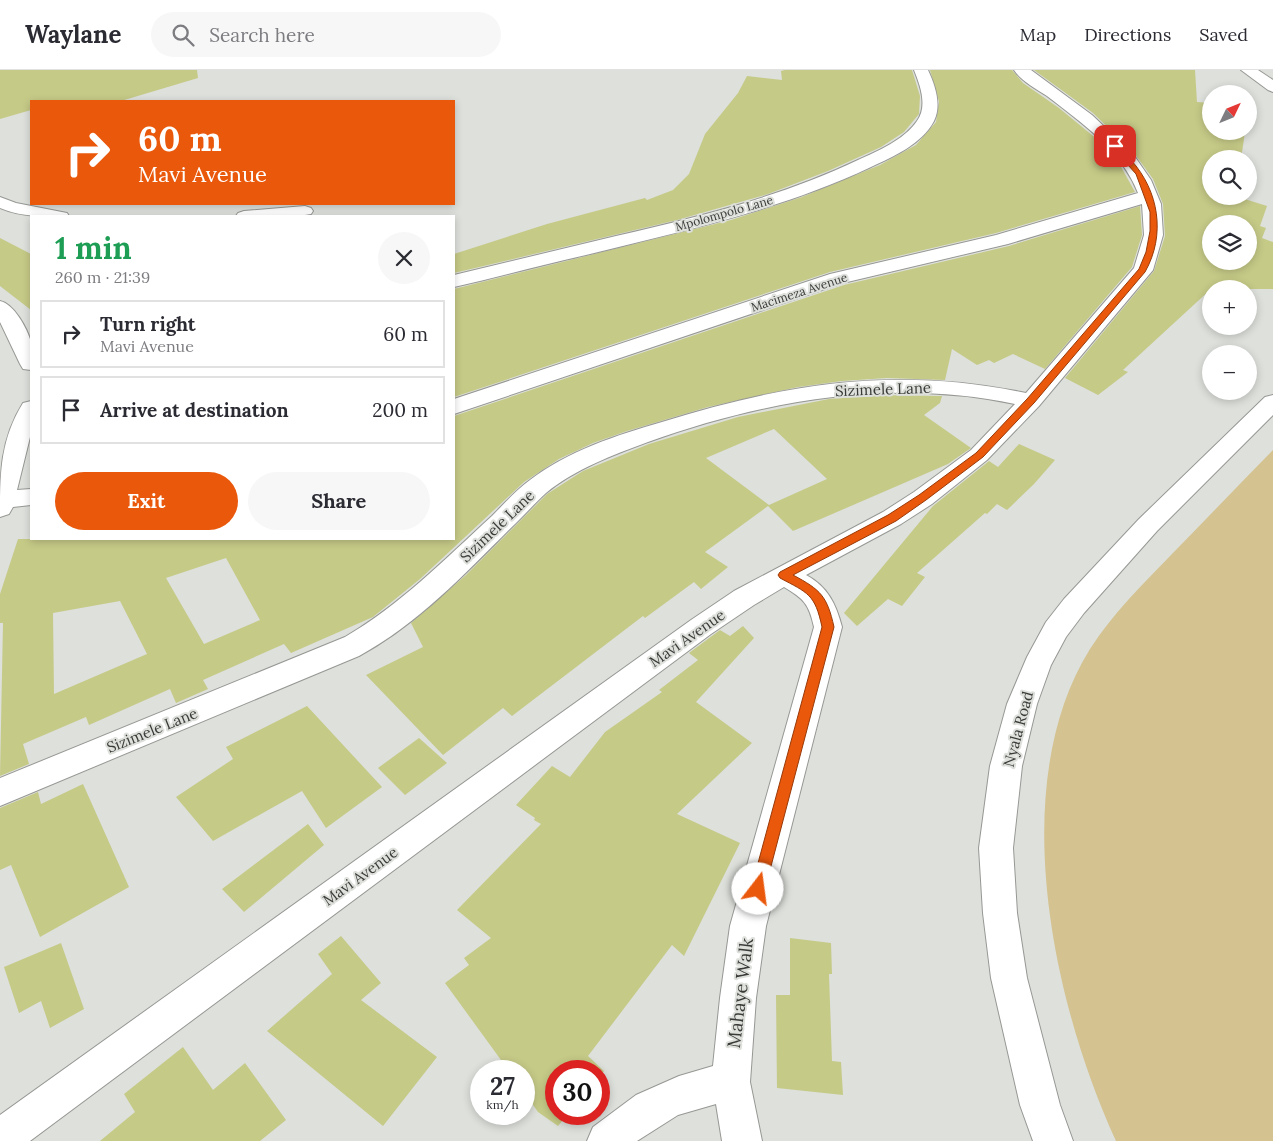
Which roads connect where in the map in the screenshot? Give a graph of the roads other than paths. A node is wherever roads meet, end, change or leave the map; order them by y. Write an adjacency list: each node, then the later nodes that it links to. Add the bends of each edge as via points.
1 (921, 70): 10 (street, Mpolompolo Lane, via 930,100 926,121 912,137 847,172 758,206)
2 (1021, 70): 5 (street, Mavi Avenue, via 1094,125 1140,174)
3 (1248, 70): 4 (street)
4 (1273, 87)
5 (1149, 196): 13 (street, Mavi Avenue, via 1154,212 1154,231 1142,270); 15 (street, Macimeza Avenue, via 1001,240 837,278)
6 (0, 202): 8 (lane)
7 (305, 211): 9 (lane)
8 (56, 215)
9 (256, 215)
10 (455, 281)
11 (0, 306): 12 (street)
12 (30, 362)
13 (1031, 401): 19 (street, Mavi Avenue, via 979,455 923,498); 20 (street, Sizimele Lane, via 980,389 953,387 830,391 756,403 626,441 540,485 442,578 360,642)
14 (1273, 402): 25 (street, Nyala Road, via 1148,525 1074,606 1037,665 1022,704 1006,766 996,848 1000,913 1009,978 1040,1105)
15 (455, 407)
16 (30, 410): 18 (street, via 23,420)
17 (30, 497): 18 (street)
18 (1, 504)
19 (784, 575): 21 (street, Mahaye Walk, via 811,590 824,606 828,627 748,926); 22 (street, Mavi Avenue, via 701,627)
20 (0, 792)
21 (731, 1082): 23 (street, via 666,1099 623,1125); 24 (street, Mahaye Walk)
22 (0, 1140)
23 (607, 1141)
24 (742, 1141)
25 (1053, 1141)

